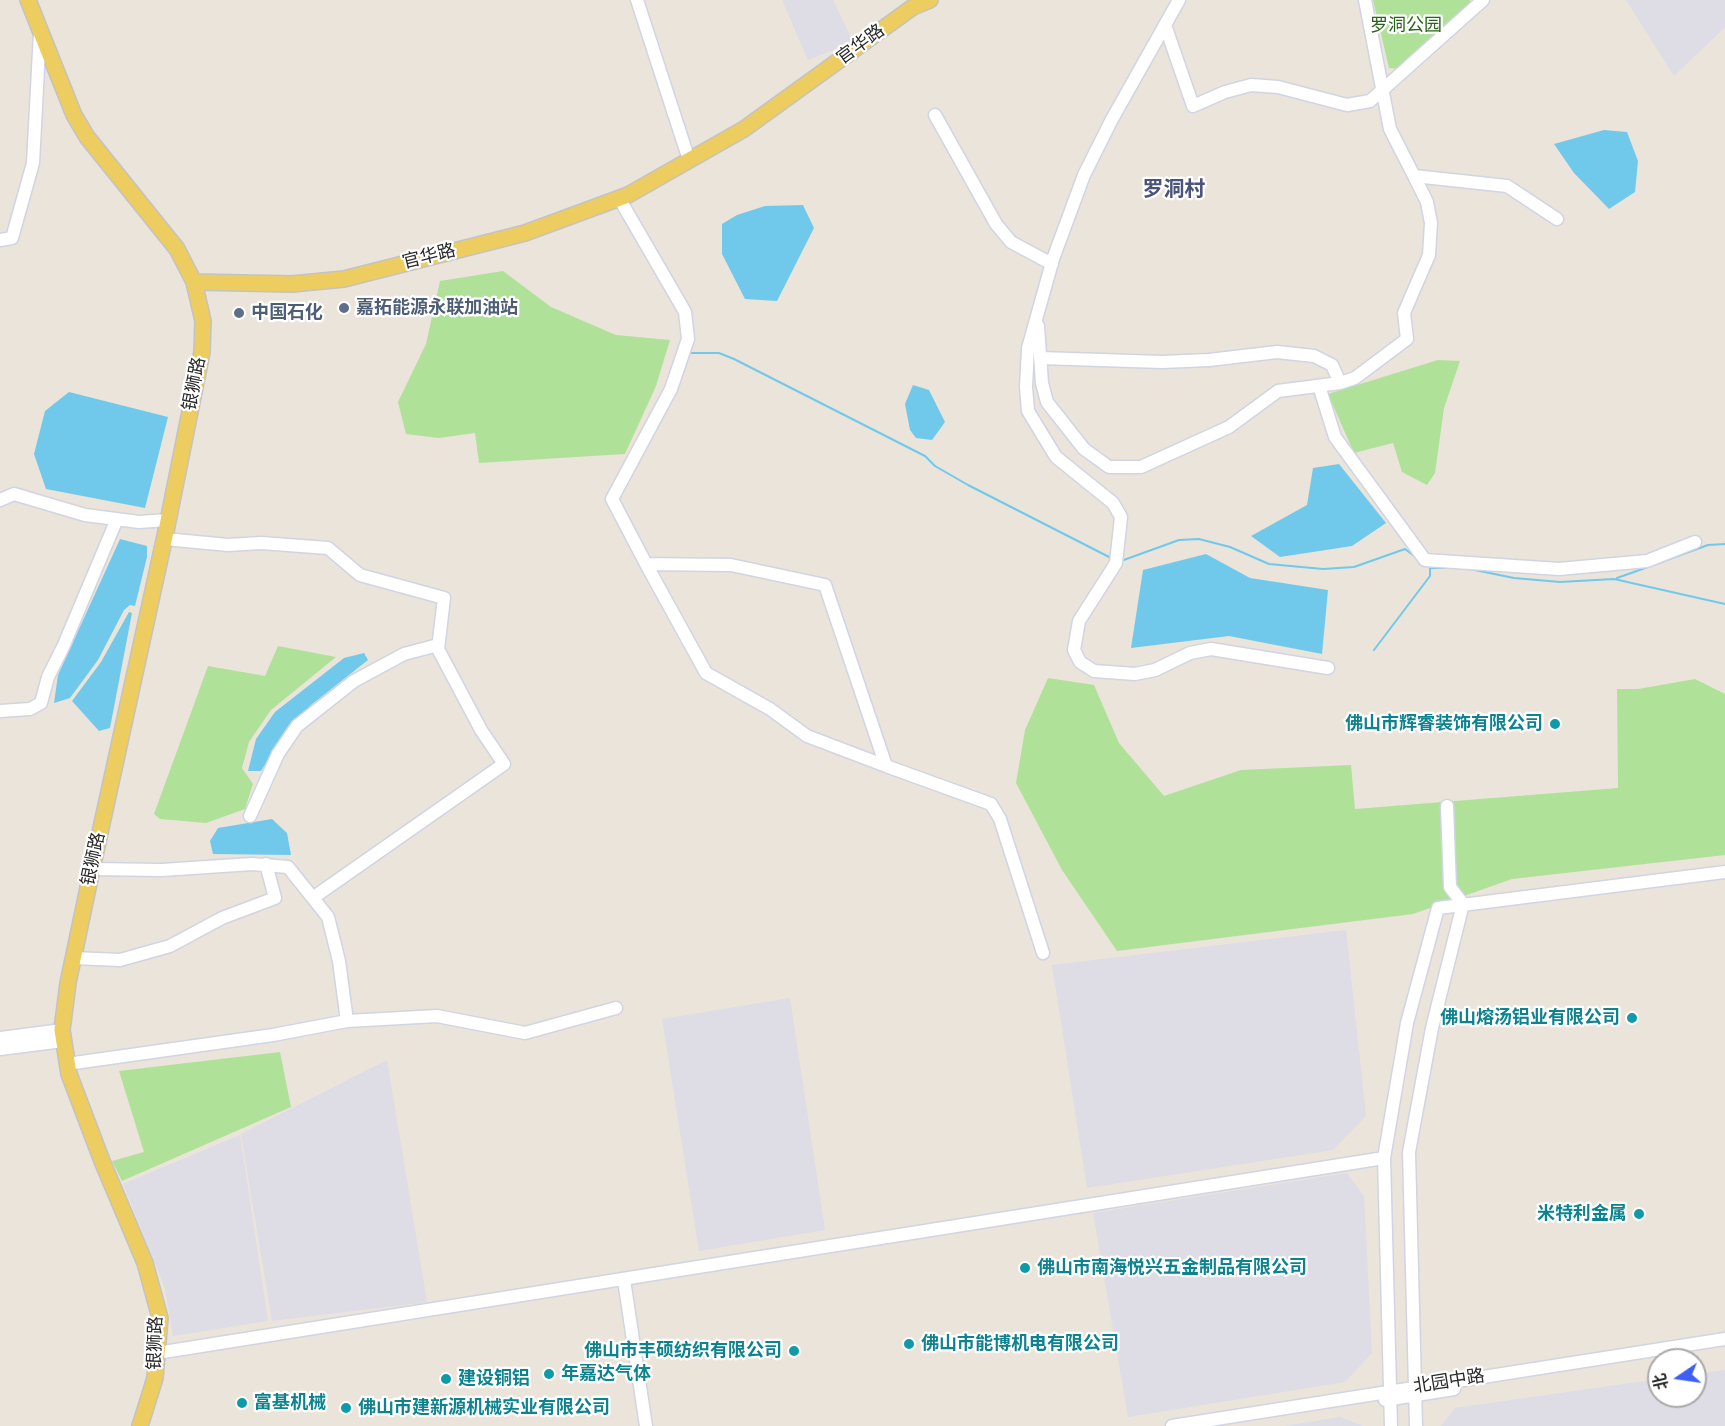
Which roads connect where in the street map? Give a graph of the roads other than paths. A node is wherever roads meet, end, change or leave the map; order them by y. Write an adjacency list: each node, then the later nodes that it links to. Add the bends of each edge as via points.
1 (636, 0): 11 (street)
2 (930, 0): 11 (main road, 官华路, via 913,7 744,129)
3 (1179, 0): 7 (street)
4 (1365, 0): 9 (street)
5 (1483, 0): 9 (street)
6 (34, 4): 8 (main road)
7 (1165, 25): 9 (street, via 1193,106 1251,85 1278,87 1347,105 1370,101); 16 (street, via 1084,176)
8 (40, 32): 15 (street, via 33,163 12,238); 17 (main road, via 83,130 177,249)
9 (1382, 90): 12 (street, via 1390,129)
10 (935, 115): 16 (street, via 996,224 1011,242)
11 (689, 160): 13 (main road, 官华路)
12 (1414, 176): 14 (street, via 1507,186); 20 (street, via 1427,202 1431,223 1429,255 1404,313 1407,339 1355,378)
13 (619, 198): 17 (main road, 官华路, via 525,233 344,279 292,284); 27 (street, via 685,312 688,339 671,389 612,500)
14 (1557, 219)
15 (0, 240)
16 (1052, 264): 18 (street)
17 (194, 282): 24 (main road, 银狮路, via 203,321 202,352)
18 (1037, 317): 19 (street); 29 (street, via 1028,348 1029,411 1056,457 1113,503 1121,517 1116,560 1079,621 1074,650 1080,662 1094,671 1135,674 1211,648)
19 (1040, 358): 20 (street, via 1162,362 1277,352 1314,356 1332,365); 21 (street, via 1047,402 1084,449 1109,467 1141,467 1228,427 1278,391)
20 (1340, 383): 21 (street)
21 (1319, 386): 26 (street, via 1335,437 1425,560 1559,569 1647,561)
22 (0, 500): 23 (street, via 14,494 85,515)
23 (117, 519): 24 (street); 30 (street, via 48,677 41,703 30,709)
24 (168, 520): 25 (main road, 银狮路)
25 (165, 539): 28 (street, via 328,548 360,575 444,598); 35 (main road, 银狮路)
26 (1695, 542)
27 (646, 564): 31 (street, via 706,673 770,709 807,736); 31 (street, via 731,566 825,585)
28 (438, 645): 33 (street, via 404,654 354,681 297,726 278,754); 37 (street, via 481,730 504,764)
29 (1328, 668)
30 (0, 711)
31 (886, 766): 39 (street, via 991,804 1000,819)
32 (1447, 806): 38 (street, via 1450,886)
33 (250, 816)
34 (266, 864): 35 (street, via 162,870); 37 (street, via 288,867); 40 (street, via 275,898 222,918 170,946 120,960)
35 (92, 869): 40 (main road, 银狮路)
36 (1725, 872): 38 (street)
37 (314, 897): 42 (street, via 328,917)
38 (1462, 904): 47 (street, via 1438,908 1407,1023); 52 (street, via 1432,1028 1409,1152)
39 (1042, 953)
40 (73, 958): 43 (main road, 银狮路)
41 (616, 1008): 42 (street, via 525,1033 437,1016)
42 (347, 1021): 46 (street)
43 (62, 1035): 44 (street); 45 (street); 46 (main road, 银狮路)
44 (0, 1038)
45 (0, 1049)
46 (68, 1064): 51 (main road, 银狮路, via 102,1161 145,1263 160,1318)
47 (1384, 1158): 48 (street); 53 (street)
48 (624, 1280): 51 (street); 55 (street)
49 (1725, 1339): 52 (street, 北园中路)
50 (1725, 1347): 52 (street, 北园中路)
51 (157, 1353): 54 (main road, 银狮路, via 155,1378)
52 (1415, 1391): 53 (street, 北园中路); 59 (street)
53 (1390, 1395): 56 (street, 北园中路); 57 (street, 北园中路); 58 (street)
54 (140, 1426)
55 (646, 1426)
56 (1172, 1426)
57 (1224, 1426)
58 (1391, 1426)
59 (1416, 1426)

